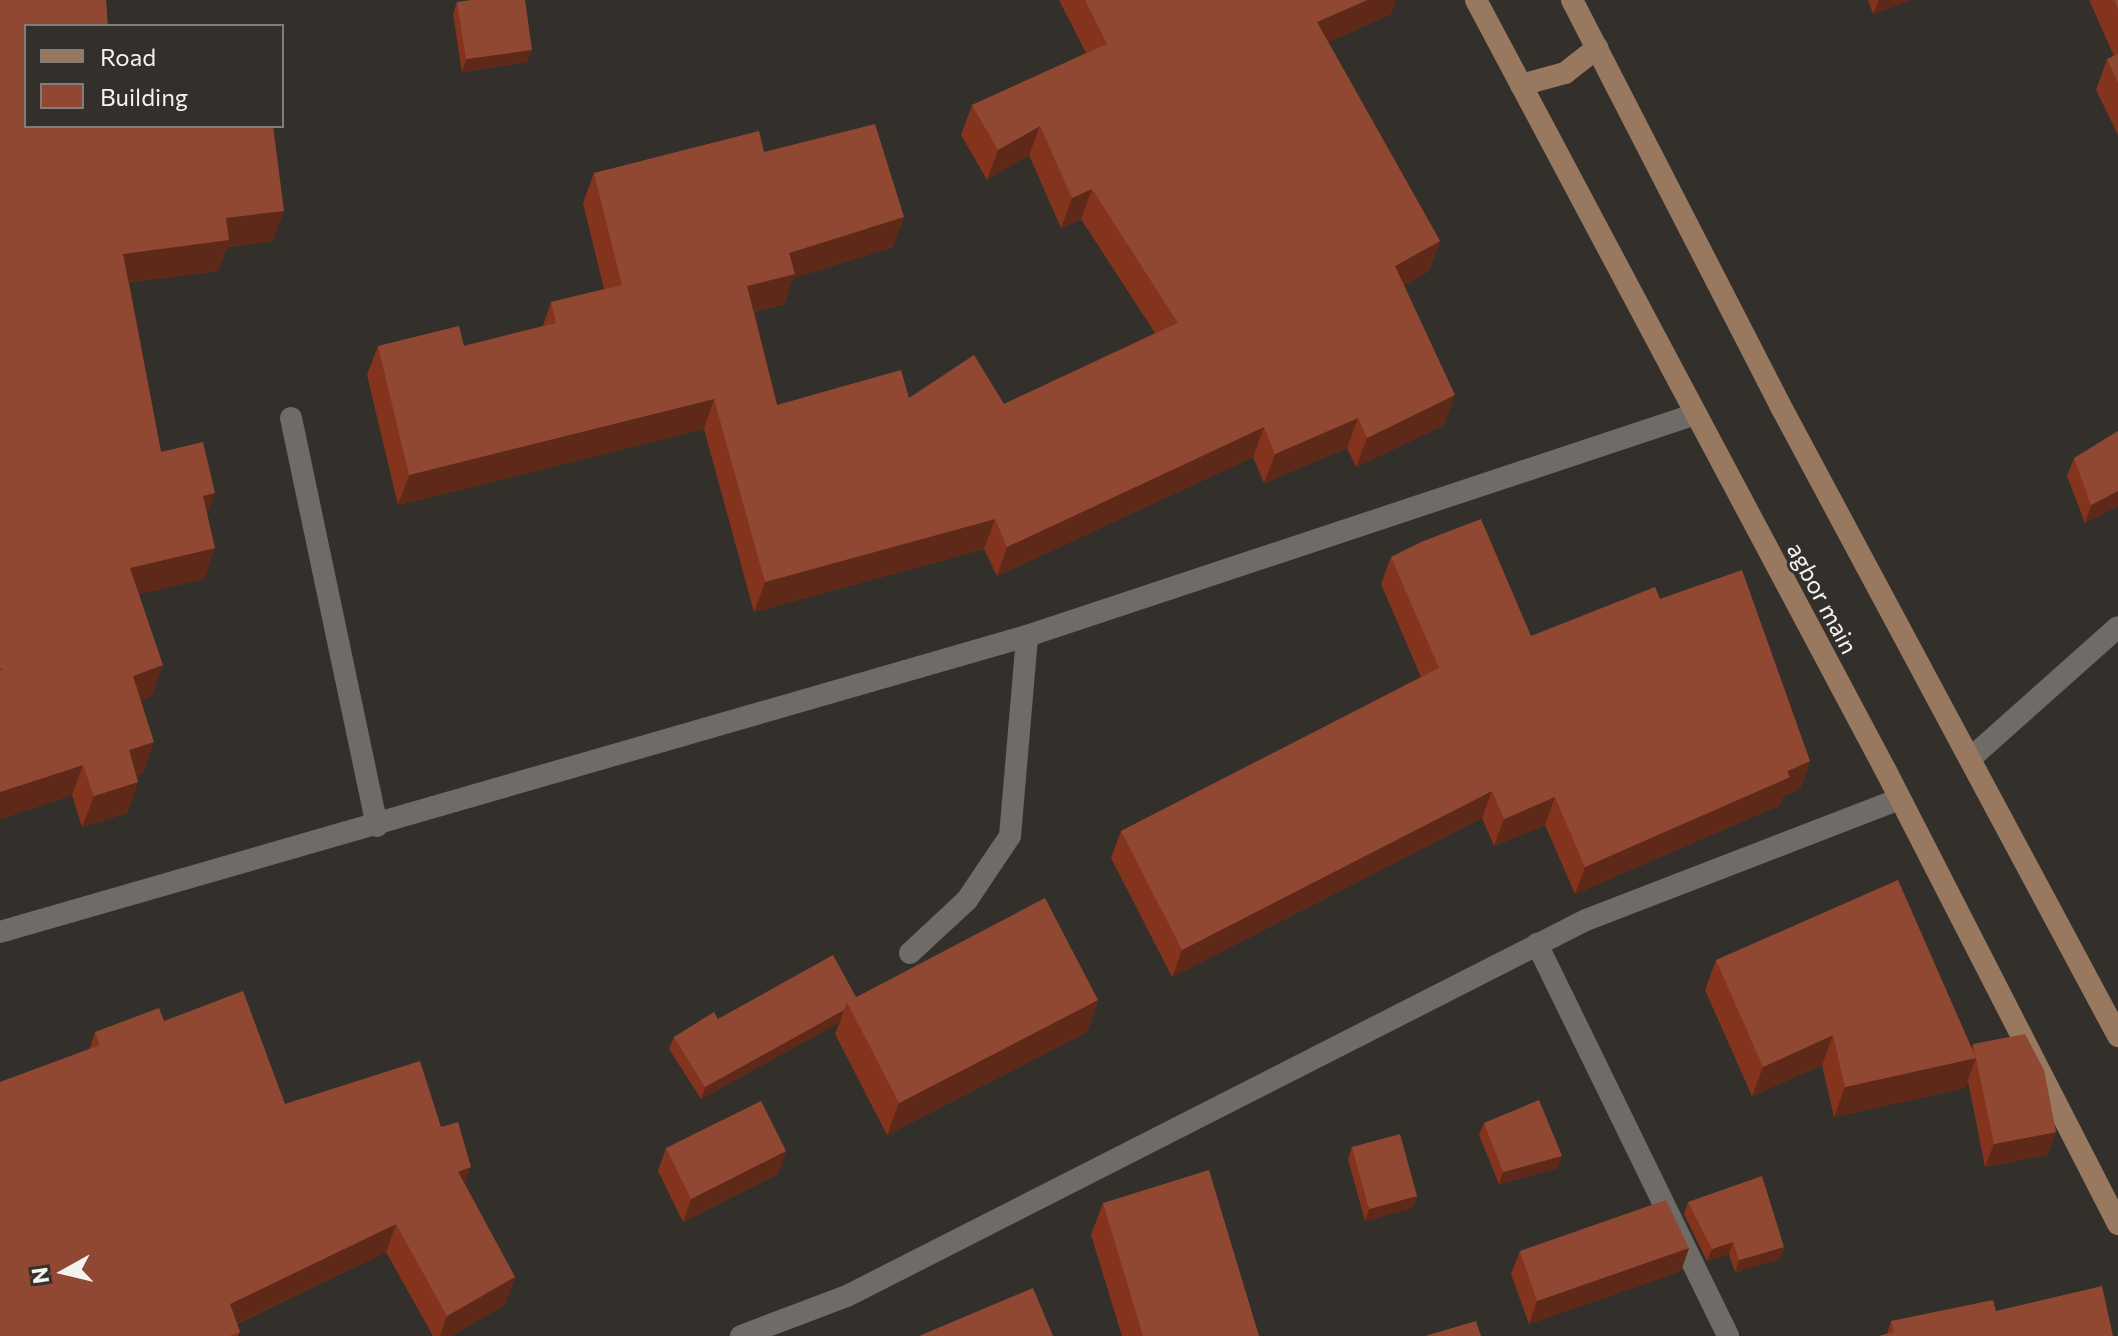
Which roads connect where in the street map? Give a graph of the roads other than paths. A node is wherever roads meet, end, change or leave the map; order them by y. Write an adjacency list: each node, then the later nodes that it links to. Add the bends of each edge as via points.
1 (1476, 0): 4 (main road, agbor main)
2 (1572, 0): 3 (main road)
3 (1597, 48): 4 (main road, via 1565,73); 9 (main road, via 1780,405)
4 (1521, 85): 5 (main road, agbor main)
5 (1696, 414): 8 (street); 10 (main road, agbor main)
6 (291, 418): 11 (street)
7 (2118, 627): 9 (street)
8 (1027, 636): 11 (street); 14 (street, via 1010,836 967,900)
9 (1972, 757): 15 (main road)
10 (1899, 799): 13 (street); 16 (main road, agbor main)
11 (377, 826): 12 (street)
12 (0, 932)
13 (1537, 944): 17 (street, via 847,1296); 18 (street)
14 (910, 953)
15 (2118, 1036)
16 (2118, 1224)
17 (741, 1336)
18 (1728, 1336)

